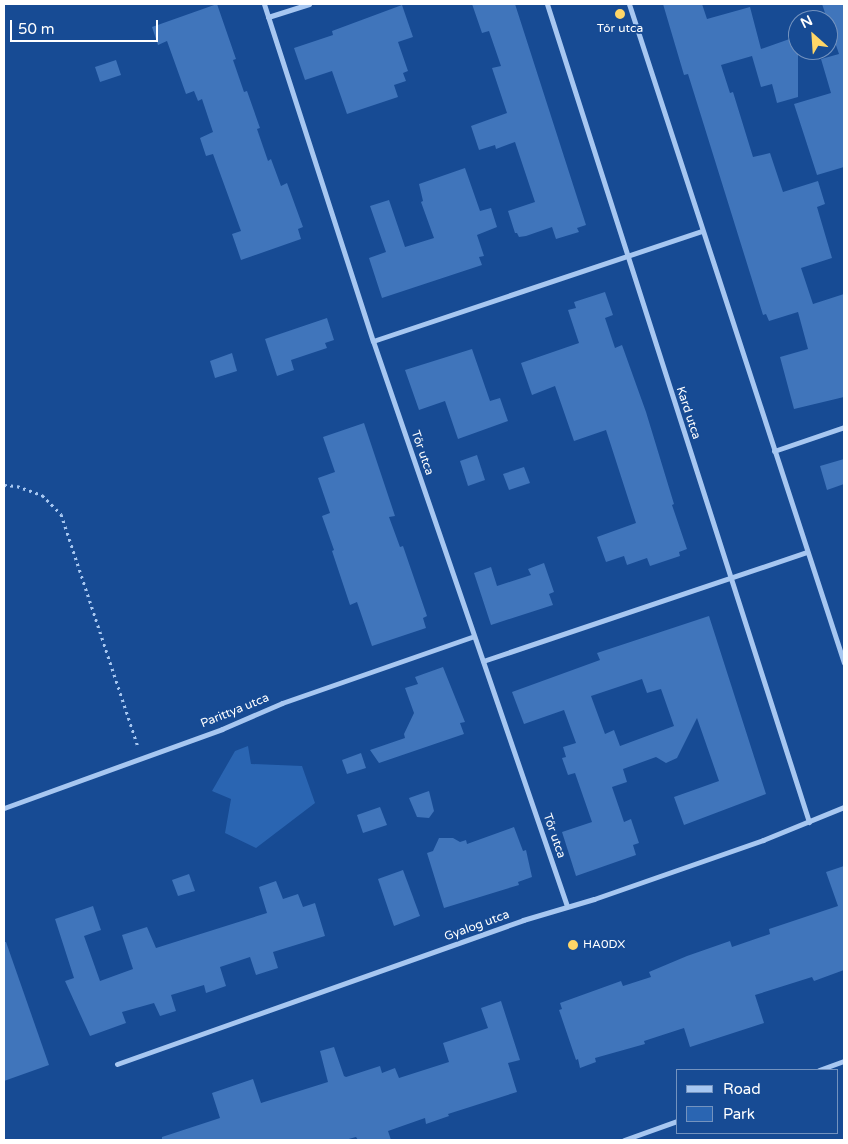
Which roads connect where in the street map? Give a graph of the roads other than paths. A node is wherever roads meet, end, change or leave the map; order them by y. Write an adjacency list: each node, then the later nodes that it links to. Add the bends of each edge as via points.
1 (264, 4): 5 (street, Tőr utca)
2 (309, 4): 5 (street)
3 (547, 4): 7 (street, Kard utca)
4 (629, 4): 6 (street)
5 (268, 17): 8 (street, Tőr utca)
6 (702, 231): 7 (street); 10 (street)
7 (626, 255): 8 (street); 12 (street, Kard utca)
8 (373, 341): 13 (street, Tőr utca)
9 (844, 427): 10 (street)
10 (774, 451): 11 (street)
11 (808, 552): 12 (street); 15 (street)
12 (730, 577): 14 (street); 18 (street, Kard utca)
13 (474, 636): 14 (street, Tőr utca); 17 (street, Parittya utca, via 282,703 222,729)
14 (483, 661): 19 (street, Tőr utca)
15 (844, 663)
16 (844, 807): 18 (street, Gyalog utca)
17 (4, 808)
18 (809, 822): 19 (street, Gyalog utca)
19 (568, 906): 21 (street, Gyalog utca)
20 (844, 1061): 22 (street)
21 (117, 1064)
22 (823, 1069)
23 (676, 1121): 24 (street)
24 (624, 1140)

